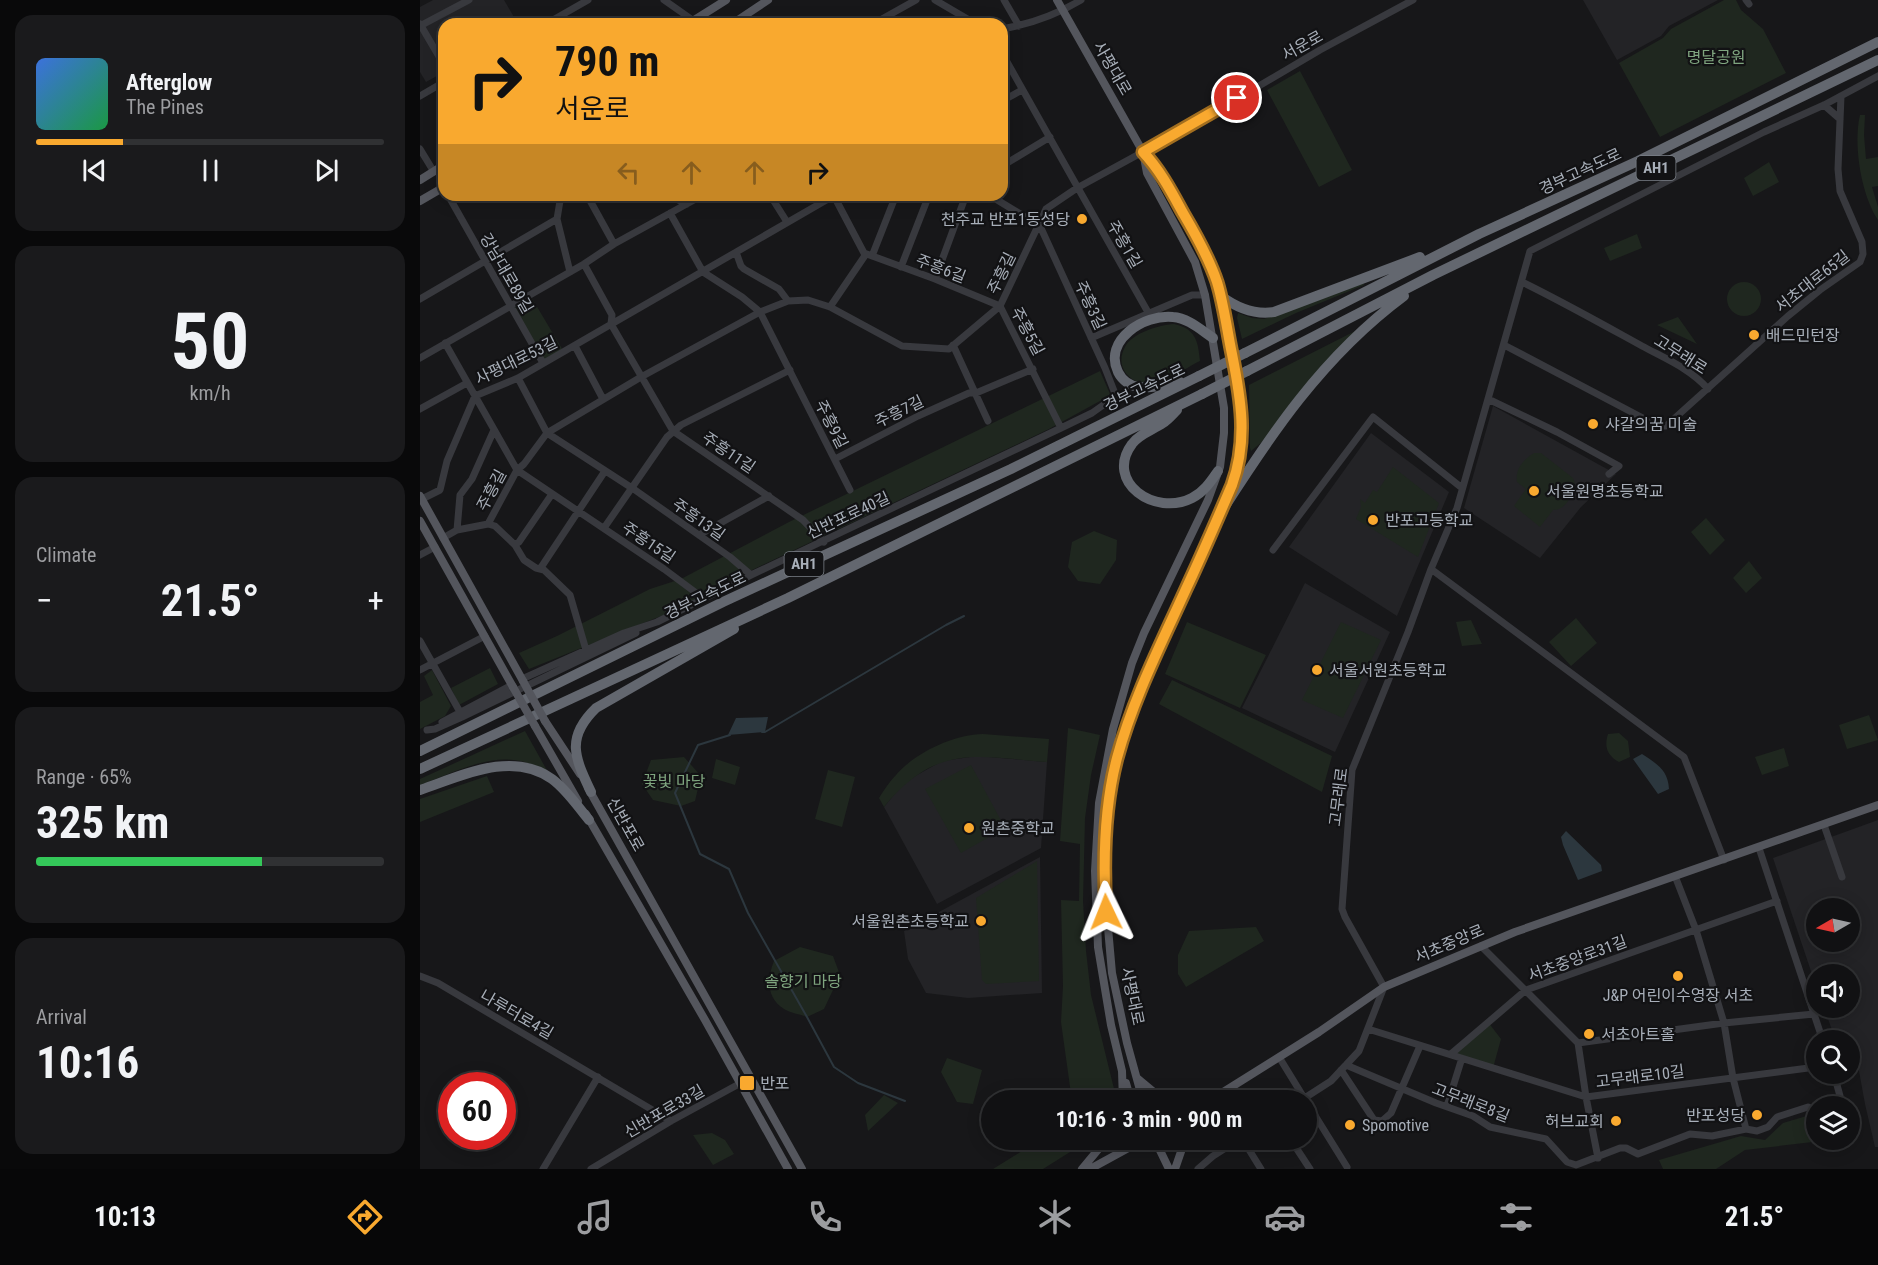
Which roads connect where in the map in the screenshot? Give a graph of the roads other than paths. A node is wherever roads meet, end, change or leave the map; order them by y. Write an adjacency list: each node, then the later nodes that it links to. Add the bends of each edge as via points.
1 (469, 0): 19 (street)
2 (588, 0): 13 (street)
3 (664, 0): 14 (street)
4 (726, 0): 15 (main road)
5 (768, 0): 16 (main road)
6 (916, 0): 17 (street)
7 (935, 0): 18 (street)
8 (1004, 0): 20 (street)
9 (1057, 0): 12 (main road, 사평대로)
10 (1081, 0): 12 (street)
11 (1413, 0): 36 (street, 서운로)
12 (1063, 11): 20 (street); 36 (main road, 사평대로)
13 (556, 18)
14 (686, 18)
15 (697, 18)
16 (741, 18)
17 (884, 18)
18 (966, 18)
19 (420, 26): 23 (street)
20 (1019, 26): 21 (street)
21 (1008, 28)
22 (1878, 42): 61 (highway, 경부고속도로 / AH1, via 1638,161)
23 (438, 55)
24 (1878, 60): 70 (highway, 경부고속도로 / AH1)
25 (1008, 64): 28 (street, 주흥1길)
26 (1878, 76): 30 (street)
27 (438, 86): 29 (street)
28 (1022, 90): 31 (street); 34 (street, 주흥1길)
29 (420, 96)
30 (1841, 96): 32 (street); 33 (street, 서초대로65길)
31 (1008, 98)
32 (1824, 105): 33 (street); 72 (street, 고무래로, via 1530,251)
33 (1840, 119): 97 (street, 서초대로65길, via 1840,191 1862,242 1860,262 1820,290)
34 (1050, 137): 37 (street); 41 (street, 주흥1길)
35 (420, 148): 39 (street)
36 (1143, 152): 41 (street, 주흥길); 73 (main road, 사평대로, via 1147,173 1195,262); 74 (main road, 사평대로, via 1157,168 1203,249)
37 (1008, 162)
38 (438, 169): 39 (main road)
39 (434, 172): 40 (main road)
40 (420, 180)
41 (1077, 188): 60 (street, 주흥길, via 1046,209); 81 (street, 주흥1길)
42 (438, 190): 43 (main road)
43 (420, 201)
44 (451, 201): 65 (street, 강남대로89길)
45 (560, 201): 58 (street)
46 (590, 201): 62 (street)
47 (681, 201): 56 (street)
48 (692, 201): 56 (street)
49 (774, 201): 59 (street)
50 (824, 201): 59 (street, 사평대로53길)
51 (837, 201): 64 (street)
52 (894, 201): 64 (street)
53 (927, 201): 67 (street)
54 (964, 201): 71 (street)
55 (999, 201): 60 (street)
56 (687, 204): 57 (street)
57 (669, 213): 62 (street); 69 (street)
58 (557, 219): 65 (street); 68 (street)
59 (787, 222): 63 (street, 사평대로53길)
60 (1040, 226): 79 (street, 주흥길); 83 (street, 주흥3길)
61 (1479, 234): 74 (highway, via 1274,312 1248,311); 95 (highway, 경부고속도로 / AH1, bridge)
62 (614, 244): 66 (street)
63 (736, 252): 69 (street, 사평대로53길); 76 (street, via 744,269 779,289)
64 (868, 255): 67 (street, 주흥6길); 78 (street)
65 (484, 261): 75 (street); 77 (street, 강남대로89길)
66 (584, 264): 68 (street); 82 (street, via 612,315)
67 (901, 267): 71 (street, 주흥6길)
68 (570, 272): 77 (street)
69 (703, 272): 80 (street); 82 (street, 사평대로53길)
70 (1433, 275): 103 (highway, 경부고속도로 / AH1, bridge); 122 (highway, via 1390,306 1335,357 1265,443)
71 (935, 279): 79 (street, 주흥6길)
72 (1522, 282): 87 (street, 고무래로); 97 (street, 고무래로, via 1663,357)
73 (1205, 295): 81 (street, via 1192,295); 84 (main road, 사평대로)
74 (1221, 296): 122 (main road, 사평대로, via 1243,428 1237,471)
75 (420, 299)
76 (788, 302): 78 (street, 주흥길, via 808,300); 80 (street, 주흥길)
77 (510, 306): 85 (street); 90 (street, 강남대로89길)
78 (830, 306): 86 (street, 주흥길, via 902,346 949,349)
79 (1000, 306): 86 (street, 주흥길); 91 (street, 주흥5길)
80 (760, 312): 92 (street, 주흥9길); 93 (street, 주흥길)
81 (1149, 314): 83 (street)
82 (612, 324): 88 (street, 사평대로53길); 93 (street)
83 (1091, 338): 100 (street, 주흥3길)
84 (1213, 338): 95 (highway, via 1189,322 1166,317 1135,327 1118,343 1116,367 1129,384 1147,388); 113 (main road, 사평대로, via 1225,420)
85 (445, 344): 89 (street); 96 (street)
86 (953, 345): 98 (street)
87 (1504, 345): 97 (street, 고무래로, via 1663,428); 102 (street, 고무래로)
88 (575, 346): 90 (street, 사평대로53길); 101 (street)
89 (420, 358)
90 (543, 363): 94 (street, 사평대로53길)
91 (1033, 369): 98 (street, 주흥5길); 106 (street, 주흥5길)
92 (790, 370): 108 (street); 110 (street, 주흥9길)
93 (641, 377): 101 (street, 주흥길); 108 (street, 주흥11길)
94 (518, 378): 99 (street, 사평대로53길); 109 (street)
95 (1195, 379): 150 (highway, 경부고속도로 / AH1, via 723,602)
96 (467, 383): 99 (street); 104 (street)
97 (1708, 388)
98 (976, 393): 105 (street); 110 (street, 주흥7길, via 918,416)
99 (475, 396): 107 (street); 120 (street, 사평대로53길, via 447,461 440,490)
100 (1116, 396): 106 (street, 신반포로40길)
101 (603, 399): 109 (street, 주흥길)
102 (1488, 399): 114 (street, via 1619,466); 116 (street, 고무래로)
103 (1184, 404): 113 (highway, via 1166,422 1132,443 1126,460 1128,479 1146,499 1170,504 1195,497); 138 (highway, 경부고속도로 / AH1)
104 (420, 409)
105 (988, 421)
106 (1061, 428): 129 (street, 신반포로40길)
107 (494, 430): 111 (street); 126 (street, via 460,495)
108 (673, 431): 115 (street); 119 (street, 주흥11길)
109 (547, 433): 111 (street, 주흥길); 112 (street, 주흥13길)
110 (835, 459): 117 (street, 주흥9길)
111 (517, 470): 118 (street, 주흥15길); 124 (street, 주흥길)
112 (605, 471): 115 (street, 주흥13길); 121 (street)
113 (1218, 471): 173 (main road, 사평대로, via 1144,633 1119,705 1099,803 1095,871 1098,947)
114 (1609, 474)
115 (630, 487): 125 (street); 127 (street, 주흥13길)
116 (1462, 488): 132 (street, via 1373,417); 134 (street, 고무래로)
117 (850, 490)
118 (552, 494): 121 (street, 주흥15길); 130 (street)
119 (769, 496): 127 (street); 129 (street, 주흥11길, via 803,520)
120 (421, 498): 128 (main road, 신반포로)
121 (578, 511): 125 (street, 주흥15길); 135 (street)
122 (1216, 519): 180 (main road, 사평대로, via 1134,710 1117,759 1111,796 1105,852 1107,930 1112,973)
123 (420, 521): 131 (main road, 신반포로)
124 (488, 524): 126 (street, 주흥길); 130 (street)
125 (604, 528): 137 (street, 주흥15길)
126 (457, 530): 128 (street, 주흥길)
127 (699, 535): 136 (street, 주흥13길)
128 (443, 538): 145 (main road, 신반포로)
129 (824, 542): 136 (street, 신반포로40길)
130 (515, 545): 135 (street, via 524,560)
131 (435, 547): 133 (street); 140 (main road, 신반포로)
132 (1273, 550)
133 (420, 555)
134 (1431, 568): 158 (street, via 1684,757); 165 (street, 고무래로, via 1352,770 1349,788 1342,909)
135 (540, 569): 142 (street, via 570,595)
136 (751, 575): 137 (street, 신반포로40길)
137 (703, 598): 139 (street, 신반포로40길)
138 (789, 598): 151 (highway, 경부고속도로 / AH1); 153 (highway, via 596,708 579,732 575,750)
139 (657, 622): 142 (street, 신반포로40길); 148 (street, via 439,728)
140 (485, 636): 143 (street); 146 (main road, 신반포로)
141 (420, 641): 143 (street)
142 (586, 650): 145 (street, 신반포로40길)
143 (433, 664): 144 (street); 147 (street)
144 (420, 670)
145 (523, 680): 153 (main road, 신반포로, bridge)
146 (513, 686): 147 (street); 155 (main road, 신반포로, bridge)
147 (460, 712): 148 (street)
148 (427, 730): 149 (street)
149 (420, 735)
150 (420, 752)
151 (420, 769)
152 (420, 790): 155 (highway, via 482,769 521,767 550,778)
153 (591, 792): 182 (main road, 신반포로)
154 (1878, 805): 156 (main road, 서초중앙로)
155 (590, 820): 184 (main road, 신반포로)
156 (1824, 825): 157 (main road, 서초중앙로); 160 (street)
157 (1759, 848): 158 (main road, 서초중앙로); 161 (street)
158 (1724, 860): 159 (main road, 서초중앙로)
159 (1675, 876): 162 (street); 163 (main road, 서초중앙로)
160 (1842, 877)
161 (1777, 901): 162 (street, 서초중앙로31길); 167 (street)
162 (1696, 930): 166 (street, 서초중앙로31길); 169 (street)
163 (1481, 946): 165 (main road, 서초중앙로); 166 (street)
164 (420, 976): 181 (street, 나루터로4길)
165 (1384, 987): 170 (street); 175 (main road, 서초중앙로)
166 (1526, 990): 171 (street); 174 (street, 서초중앙로31길)
167 (1806, 990)
168 (1806, 1015): 169 (street)
169 (1724, 1023): 171 (street); 183 (street)
170 (1368, 1029): 172 (street, 고무래로10길); 177 (street, via 1359,1051)
171 (1578, 1043): 193 (street)
172 (1420, 1046): 174 (street, 고무래로10길); 185 (street)
173 (1117, 1047): 179 (main road); 180 (main road, via 1124,1054 1130,1074)
174 (1451, 1054): 176 (street, 고무래로10길)
175 (1279, 1057): 190 (main road, 서초중앙로); 191 (street)
176 (1462, 1058): 193 (street, 고무래로10길); 194 (street)
177 (1344, 1068): 185 (street, 고무래로8길); 185 (street, via 1374,1120 1382,1121 1391,1113); 192 (street)
178 (1806, 1068): 183 (street, 고무래로10길)
179 (1122, 1071): 186 (main road); 187 (main road)
180 (1136, 1075): 188 (main road, 사평대로); 189 (main road)
181 (598, 1077): 197 (street, 나루터로4길); 209 (street)
182 (750, 1078): 184 (street, 신반포로33길); 212 (main road, 신반포로)
183 (1733, 1078): 193 (street, 고무래로10길); 198 (street)
184 (740, 1084): 197 (street, 신반포로33길); 211 (main road, 신반포로)
185 (1401, 1089): 194 (street, 고무래로8길)
186 (1123, 1090)
187 (1128, 1090)
188 (1140, 1090)
189 (1152, 1090)
190 (1228, 1090)
191 (1298, 1090)
192 (1317, 1091)
193 (1586, 1097): 206 (street)
194 (1447, 1106): 206 (street, 고무래로8길, via 1490,1127 1546,1139 1567,1162 1576,1165)
195 (1806, 1108): 198 (street, 고무래로8길, via 1777,1116 1768,1127 1757,1131)
196 (1317, 1120): 208 (street)
197 (671, 1121): 210 (street, 신반포로33길)
198 (1746, 1129): 206 (street, 고무래로8길, via 1712,1136 1690,1134 1638,1154 1626,1148)
199 (1098, 1150): 213 (main road)
200 (1125, 1150): 214 (main road)
201 (1160, 1150): 215 (main road)
202 (1182, 1150): 216 (main road)
203 (1226, 1150): 207 (street)
204 (1249, 1150): 218 (street)
205 (1298, 1150): 219 (street)
206 (1598, 1158)
207 (1208, 1166): 217 (street)
208 (1347, 1167)
209 (543, 1169)
210 (591, 1169)
211 (788, 1169)
212 (802, 1169)
213 (1082, 1169)
214 (1090, 1169)
215 (1169, 1169)
216 (1175, 1169)
217 (1198, 1169)
218 (1261, 1169)
219 (1310, 1169)

